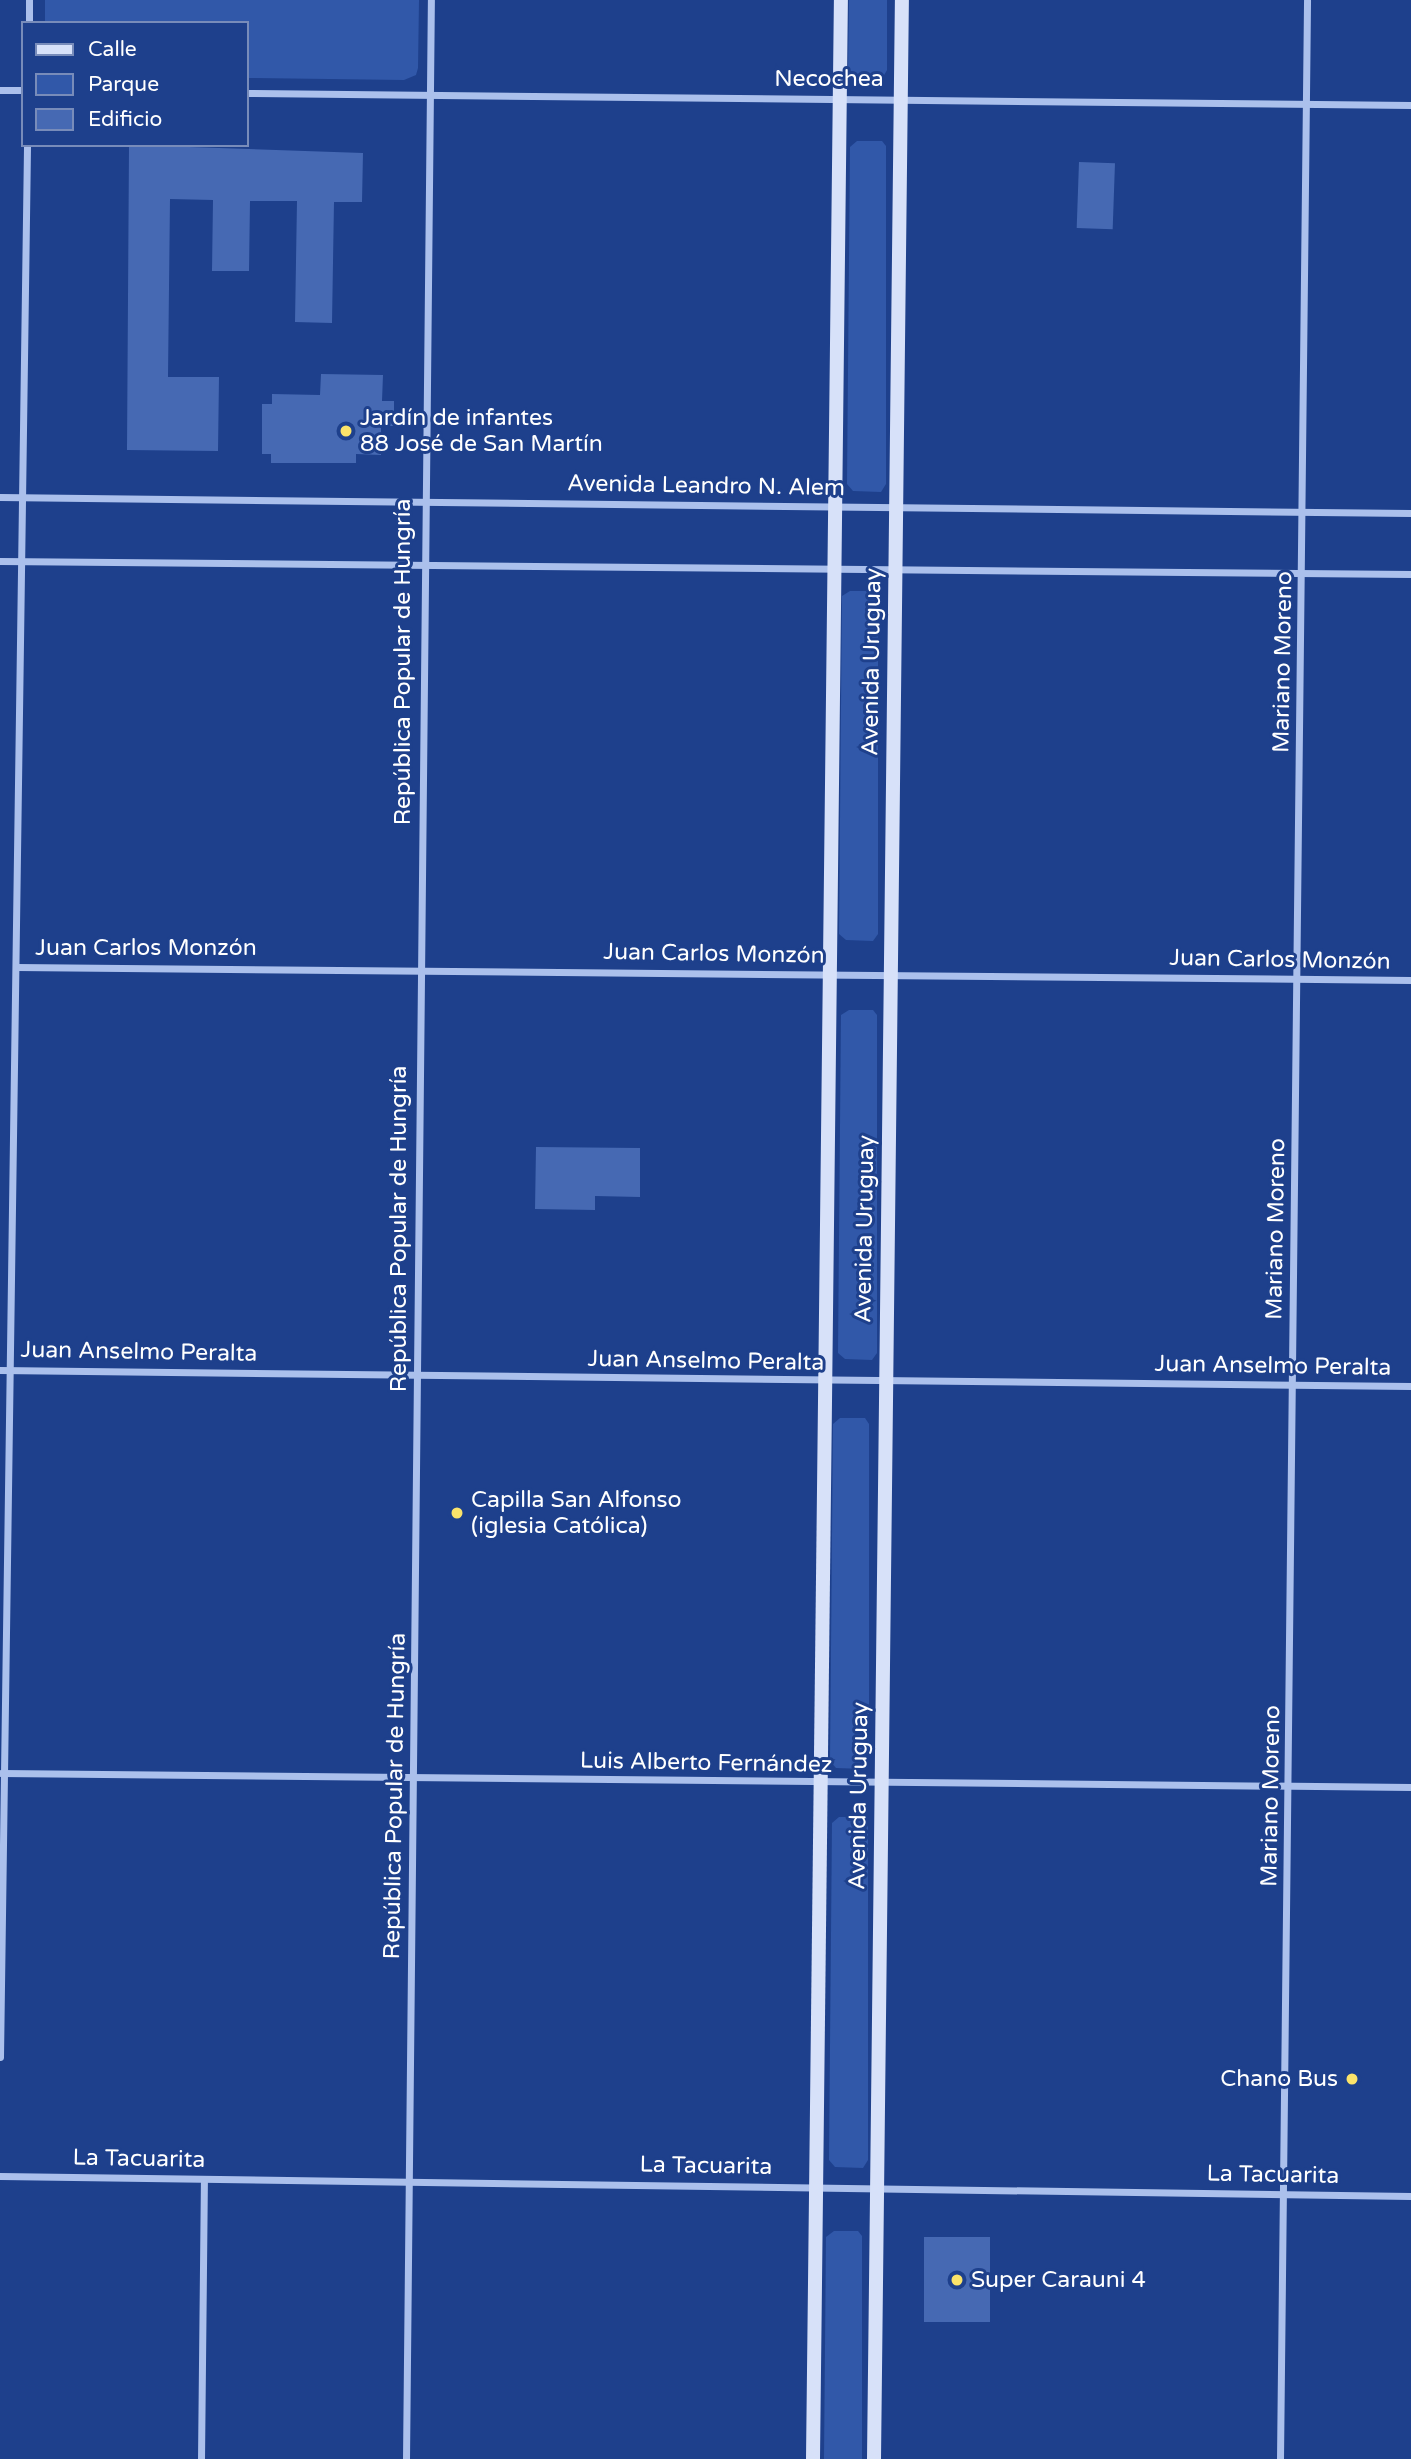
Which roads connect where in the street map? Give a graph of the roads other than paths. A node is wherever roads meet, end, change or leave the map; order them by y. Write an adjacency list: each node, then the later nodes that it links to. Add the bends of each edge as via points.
1 (29, 0): 6 (street)
2 (431, 0): 10 (street, República Popular de Hungría)
3 (841, 0): 11 (street, Avenida Uruguay)
4 (902, 0): 12 (street, Avenida Uruguay)
5 (1307, 0): 13 (street, Mariano Moreno)
6 (29, 21)
7 (0, 90): 8 (street)
8 (21, 90)
9 (248, 93): 10 (street, Necochea)
10 (430, 94): 11 (street, Necochea); 18 (street, República Popular de Hungría)
11 (840, 98): 12 (street, Necochea); 19 (street, Avenida Uruguay)
12 (901, 98): 13 (street, Necochea); 20 (street, Avenida Uruguay)
13 (1306, 103): 14 (street, Necochea); 21 (street, Mariano Moreno)
14 (1411, 105)
15 (27, 147): 17 (street)
16 (0, 497): 17 (street, Avenida Leandro N. Alem)
17 (22, 497): 18 (street, Avenida Leandro N. Alem); 24 (street)
18 (424, 502): 19 (street, Avenida Leandro N. Alem); 25 (street, República Popular de Hungría)
19 (835, 507): 20 (street, Avenida Leandro N. Alem); 26 (street, Avenida Uruguay)
20 (896, 507): 21 (street, Avenida Leandro N. Alem); 27 (street, Avenida Uruguay)
21 (1304, 512): 22 (street, Avenida Leandro N. Alem); 28 (street, Mariano Moreno)
22 (1411, 513)
23 (0, 561): 24 (street)
24 (21, 562): 25 (street); 30 (street)
25 (424, 563): 26 (street); 31 (street, República Popular de Hungría)
26 (835, 569): 27 (street); 32 (street, Avenida Uruguay)
27 (895, 570): 28 (street); 33 (street, Avenida Uruguay)
28 (1303, 573): 29 (street); 34 (street, Mariano Moreno)
29 (1411, 574)
30 (16, 967): 31 (street, Juan Carlos Monzón); 37 (street)
31 (420, 968): 32 (street, Juan Carlos Monzón); 38 (street, República Popular de Hungría)
32 (830, 975): 33 (street, Juan Carlos Monzón); 39 (street, Avenida Uruguay)
33 (891, 976): 34 (street, Juan Carlos Monzón); 40 (street, Avenida Uruguay)
34 (1299, 978): 35 (street, Juan Carlos Monzón); 41 (street, Mariano Moreno)
35 (1411, 981)
36 (0, 1370): 37 (street, Juan Anselmo Peralta)
37 (10, 1370): 38 (street, Juan Anselmo Peralta); 43 (street)
38 (418, 1376): 39 (street, Juan Anselmo Peralta); 44 (street, República Popular de Hungría)
39 (826, 1382): 40 (street, Juan Anselmo Peralta); 45 (street, Avenida Uruguay)
40 (886, 1383): 41 (street, Juan Anselmo Peralta); 46 (street, Avenida Uruguay)
41 (1293, 1385): 42 (street, Juan Anselmo Peralta); 47 (street, Mariano Moreno)
42 (1411, 1387)
43 (2, 1773): 44 (street, Luis Alberto Fernández); 49 (street)
44 (415, 1777): 45 (street, Luis Alberto Fernández); 52 (street, República Popular de Hungría)
45 (821, 1784): 46 (street, Luis Alberto Fernández); 53 (street, Avenida Uruguay)
46 (882, 1784): 47 (street, Luis Alberto Fernández); 54 (street, Avenida Uruguay)
47 (1290, 1784): 48 (street, Luis Alberto Fernández); 55 (street, Mariano Moreno)
48 (1411, 1787)
49 (0, 2057)
50 (0, 2176): 51 (street, La Tacuarita)
51 (204, 2179): 52 (street, La Tacuarita); 57 (street)
52 (410, 2181): 53 (street, La Tacuarita); 58 (street, República Popular de Hungría)
53 (817, 2187): 54 (street, La Tacuarita); 59 (street, Avenida Uruguay)
54 (877, 2188): 55 (street, La Tacuarita); 60 (street, Avenida Uruguay)
55 (1284, 2195): 56 (street, La Tacuarita); 61 (street, Mariano Moreno)
56 (1411, 2196)
57 (201, 2459)
58 (406, 2459)
59 (813, 2459)
60 (874, 2459)
61 (1280, 2459)

